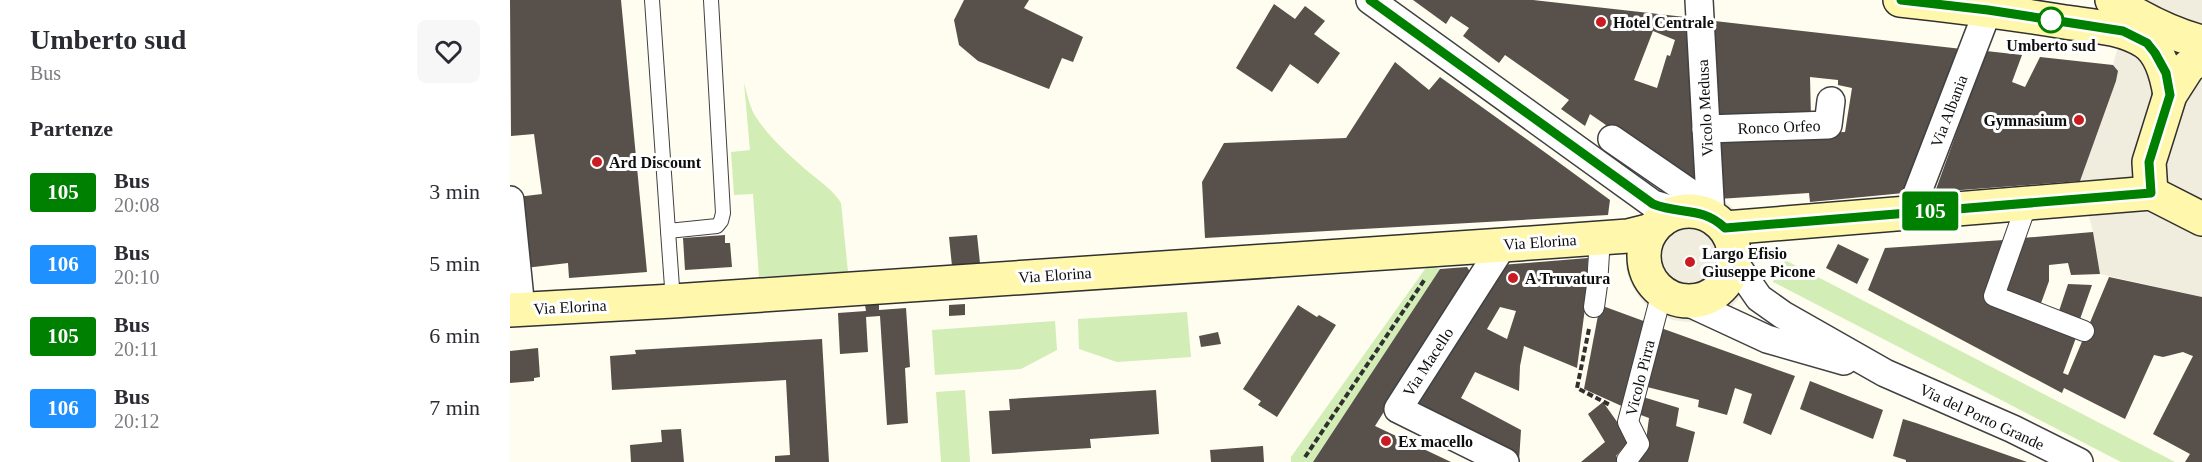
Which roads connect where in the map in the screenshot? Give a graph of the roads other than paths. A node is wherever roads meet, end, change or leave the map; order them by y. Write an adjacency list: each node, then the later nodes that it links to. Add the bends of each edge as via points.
1 (652, 0): 21 (lane)
2 (711, 0): 21 (lane, via 723,213 717,226)
3 (1370, 0): 22 (street, via 1653,204)
4 (1699, 0): 13 (street, Vicolo Medusa)
5 (1900, 0): 7 (main road)
6 (2029, 7): 7 (main road); 8 (main road)
7 (1988, 10): 18 (street, Via Albania)
8 (2121, 14): 9 (main road); 11 (main road, via 2155,53 2166,73)
9 (2202, 42)
10 (2202, 57): 11 (main road, via 2188,68)
11 (2170, 95): 15 (main road, via 2149,162)
12 (1831, 101): 13 (street, Ronco Orfeo, via 1828,125)
13 (1706, 129): 22 (street, Vicolo Medusa)
14 (1612, 139): 22 (street, via 1689,192)
15 (2151, 193): 17 (main road); 19 (main road)
16 (510, 200): 28 (street)
17 (2027, 203): 18 (main road); 29 (street, via 1994,296)
18 (1910, 212): 22 (main road)
19 (2202, 219)
20 (1652, 230): 22 (main road, via 1669,216); 23 (main road, Via Elorina); 25 (main road, via 1644,252)
21 (668, 231): 26 (lane)
22 (1714, 231): 25 (main road, via 1728,278 1717,291 1702,299); 30 (street, via 1759,298)
23 (1600, 238): 24 (main road, Via Elorina); 25 (main road); 27 (street)
24 (1503, 245): 26 (main road, Via Elorina); 32 (street, Via Macello, via 1398,409)
25 (1665, 289): 30 (street, via 1767,339); 31 (street, Vicolo Pirra, via 1628,422 1639,444)
26 (674, 301): 28 (main road, Via Elorina)
27 (1594, 307)
28 (516, 309)
29 (2084, 331)
30 (1885, 373): 33 (street, Via del Porto Grande)
31 (1627, 460)
32 (1505, 462)
33 (2079, 462)

